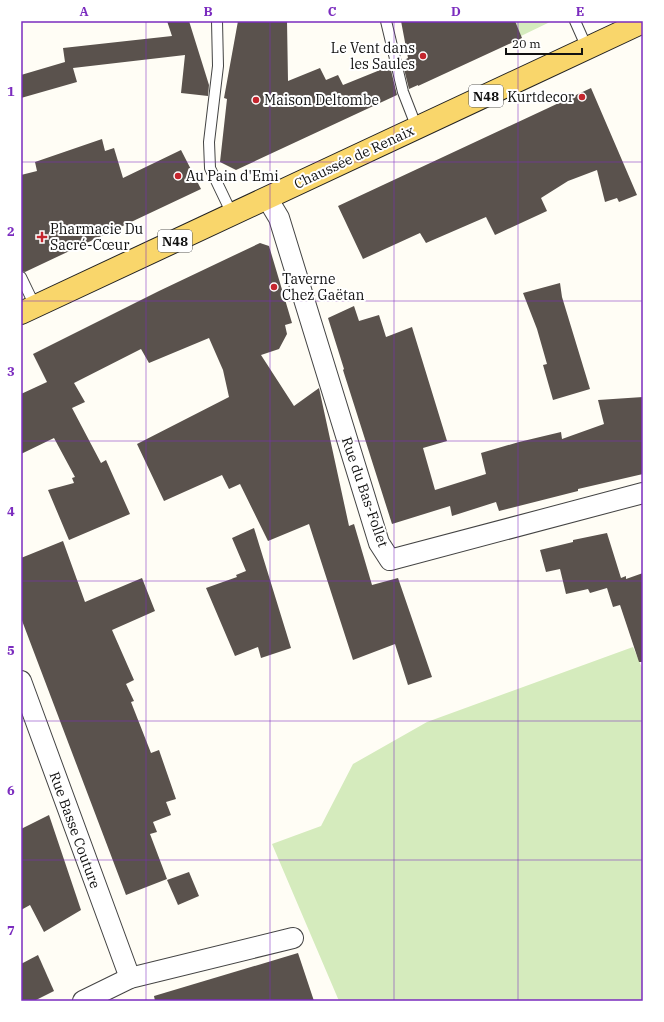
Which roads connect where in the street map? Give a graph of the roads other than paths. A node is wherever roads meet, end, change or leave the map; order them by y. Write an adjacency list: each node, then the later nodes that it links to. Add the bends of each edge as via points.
1 (217, 21): 8 (lane, via 218,66 209,142 210,168)
2 (386, 21): 6 (lane, via 403,92)
3 (575, 21): 5 (lane)
4 (643, 22): 5 (main road, Chaussée de Renaix / N48)
5 (587, 48): 6 (main road, Chaussée de Renaix / N48)
6 (417, 128): 7 (main road, Chaussée de Renaix / N48)
7 (267, 198): 8 (main road, Chaussée de Renaix / N48); 11 (street, Rue du Bas-Follet, via 278,218 379,542 390,560)
8 (232, 214): 10 (main road, Chaussée de Renaix / N48)
9 (21, 277): 10 (lane)
10 (28, 310)
11 (643, 493)
12 (21, 681): 14 (street, Rue Basse Couture)
13 (292, 938): 14 (street)
14 (130, 978): 15 (street)
15 (83, 1001)

